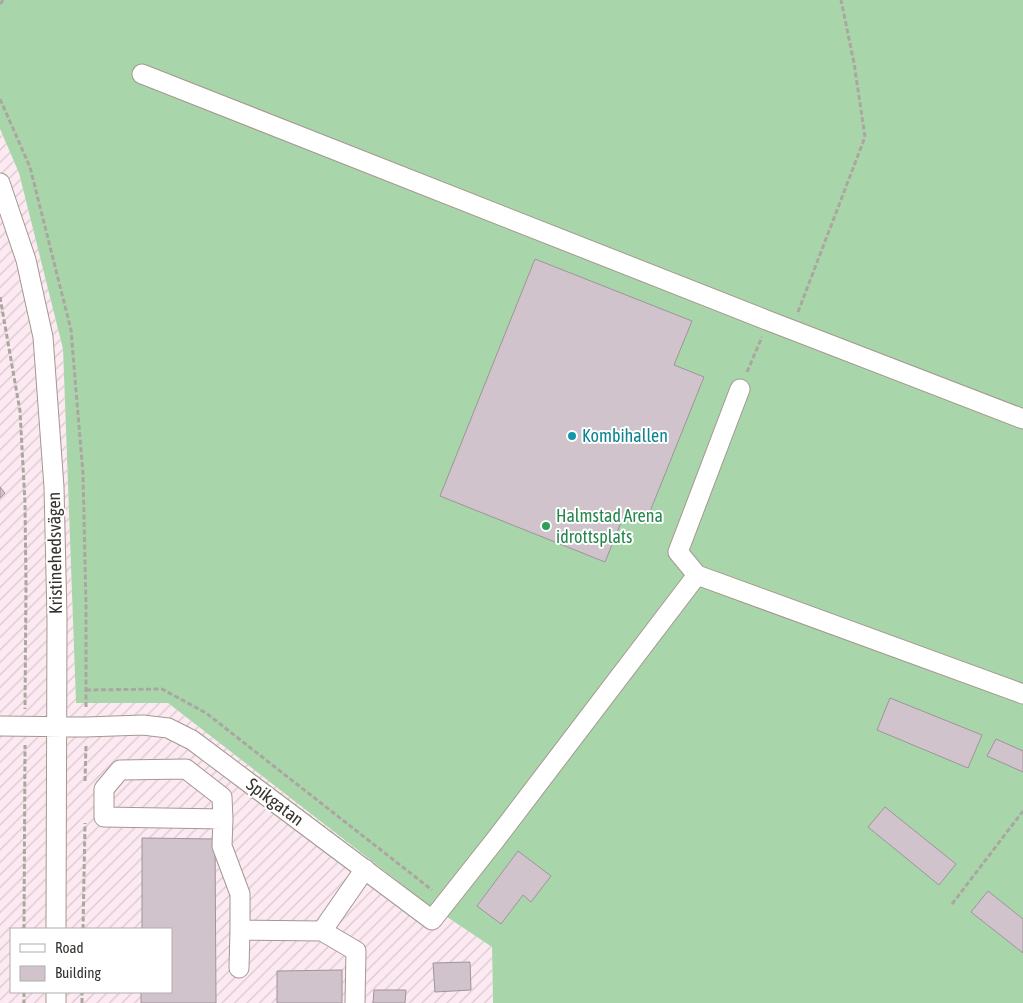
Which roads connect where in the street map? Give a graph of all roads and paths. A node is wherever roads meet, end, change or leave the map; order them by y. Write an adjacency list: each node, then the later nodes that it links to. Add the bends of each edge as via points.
1 (3, 0): 3 (path)
2 (841, 0): 8 (path, via 865,137)
3 (0, 4)
4 (142, 74): 7 (street)
5 (0, 183): 16 (street, Kristinehedsvägen, via 26,260 43,337 54,487)
6 (0, 297): 15 (path, via 20,411 25,503)
7 (769, 321): 8 (street); 9 (path)
8 (791, 329): 10 (street)
9 (740, 389): 11 (street, via 678,552)
10 (1023, 419)
11 (697, 575): 13 (street); 20 (street, Spikgatan)
12 (86, 690): 20 (path, via 162,689 206,713)
13 (1023, 694)
14 (0, 726): 15 (street, Spikgatan)
15 (25, 726): 16 (street, Spikgatan); 22 (path)
16 (56, 727): 19 (street, Spikgatan, via 144,724 168,728 192,740); 23 (street, Kristinehedsvägen)
17 (1023, 811): 21 (path)
18 (223, 819): 18 (street, via 104,816 104,789 120,770 186,769 222,797); 24 (street, via 222,846 240,894)
19 (365, 869): 20 (street, Spikgatan, via 432,920); 25 (street)
20 (447, 901)
21 (952, 904)
22 (24, 928)
23 (56, 928)
24 (240, 930): 25 (street); 26 (street)
25 (322, 930): 27 (street, via 356,950)
26 (240, 968)
27 (355, 1003)

